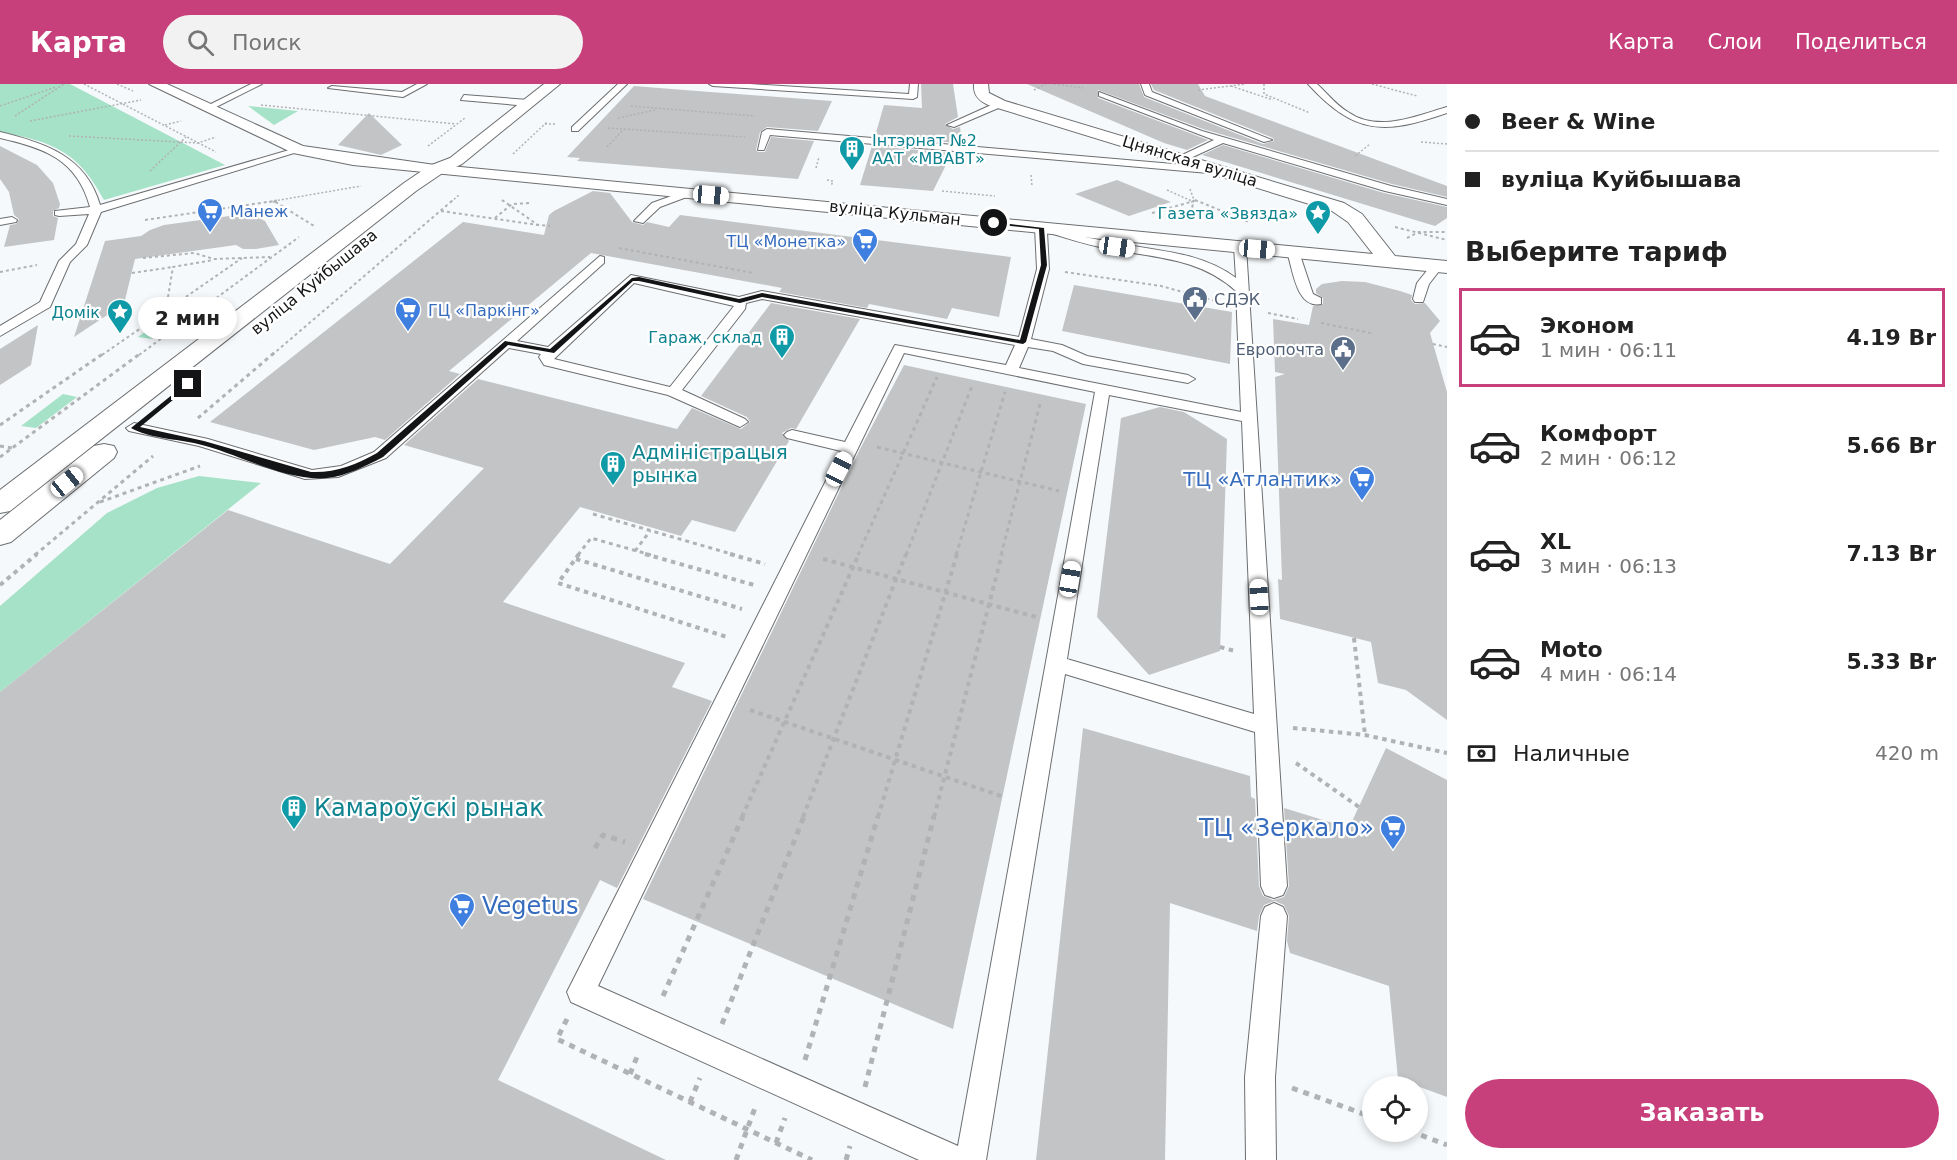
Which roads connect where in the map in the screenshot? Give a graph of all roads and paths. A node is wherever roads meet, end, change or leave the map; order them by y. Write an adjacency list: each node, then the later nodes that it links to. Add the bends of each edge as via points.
1 (64, 84): 31 (path); 37 (path)
2 (84, 84): 28 (path)
3 (117, 84): 28 (path, via 147,99)
4 (156, 84): 32 (street, вуліца Кульман)
5 (258, 84): 26 (lane)
6 (423, 84): 20 (lane)
7 (553, 84): 27 (street, вуліца Куйбышава)
8 (622, 84): 43 (lane)
9 (713, 84): 10 (lane, via 913,97)
10 (914, 84)
11 (981, 84): 29 (street, Цнянская вуліца, via 985,98)
12 (1054, 84): 21 (path)
13 (1145, 84): 51 (lane, via 1148,93)
14 (1246, 84): 17 (path)
15 (1312, 84): 34 (lane, via 1350,118 1361,122 1405,124)
16 (1372, 84): 23 (path)
17 (1230, 85): 19 (path); 30 (path)
18 (332, 88): 20 (lane)
19 (1188, 89)
20 (408, 93): 22 (lane)
21 (1102, 94): 48 (lane)
22 (426, 95)
23 (1425, 97)
24 (464, 98): 25 (lane)
25 (489, 100): 27 (lane); 39 (path)
26 (222, 101): 32 (lane); 39 (path)
27 (529, 103): 59 (street, вуліца Куйбышава)
28 (124, 104): 38 (path); 42 (path)
29 (1000, 104): 41 (lane); 57 (street, Цнянская вуліца)
30 (1282, 104)
31 (0, 106)
32 (207, 108): 55 (street, вуліца Кульман)
33 (661, 108): 43 (path)
34 (1447, 110)
35 (181, 115): 42 (path, via 188,119)
36 (552, 116): 40 (path)
37 (9, 121)
38 (27, 122)
39 (457, 124): 54 (path)
40 (545, 124): 43 (path); 56 (path)
41 (951, 124)
42 (164, 125): 49 (path)
43 (580, 127): 44 (path)
44 (624, 129): 50 (path); 52 (path)
45 (214, 131): 49 (path, via 223,135)
46 (0, 135): 73 (lane, via 35,143 64,158 84,176)
47 (68, 136): 49 (path)
48 (1222, 140): 57 (lane); 65 (lane)
49 (198, 143): 58 (path)
50 (763, 143): 60 (lane, via 767,132)
51 (1275, 143)
52 (607, 147)
53 (1285, 147): 65 (lane)
54 (423, 149)
55 (299, 150): 58 (lane); 59 (street, вуліца Кульман, via 353,160)
56 (510, 156)
57 (1181, 159): 60 (street, Цнянская вуліца)
58 (243, 166): 73 (lane)
59 (447, 167): 64 (street, вуліца Кульман); 127 (street, вуліца Куйбышава, via 432,189); 140 (street, вуліца Куйбышава)
60 (1220, 171): 96 (street, Цнянская вуліца, via 1338,207 1355,218)
61 (827, 180): 63 (path)
62 (355, 182): 71 (path, via 364,184)
63 (832, 182)
64 (647, 189): 68 (street, вуліца Кульман); 68 (lane, via 658,197 638,221 656,205)
65 (1389, 189): 72 (lane)
66 (942, 190): 69 (path)
67 (462, 192): 74 (path)
68 (688, 193): 84 (street, вуліца Кульман)
69 (995, 195)
70 (495, 196): 81 (path)
71 (274, 201): 78 (path); 82 (path)
72 (1447, 201)
73 (96, 210): 75 (lane); 93 (lane, via 81,245)
74 (440, 211): 81 (path); 129 (path)
75 (59, 213)
76 (1148, 215): 85 (path, via 1194,200)
77 (12, 220): 79 (lane)
78 (141, 220)
79 (0, 222)
80 (319, 223): 82 (path)
81 (538, 225): 83 (path)
82 (314, 226): 90 (path)
83 (550, 226)
84 (1046, 228): 88 (street, вуліца Кульман); 99 (lane); 102 (lane, via 1193,261 1231,278)
85 (1187, 228)
86 (1419, 232): 87 (path)
87 (1447, 232)
88 (1240, 247): 89 (street, вуліца Кульман); 102 (lane)
89 (1293, 252): 96 (street, вуліца Кульман); 105 (lane, via 1307,296)
90 (270, 256): 92 (path); 132 (path)
91 (142, 258): 94 (path, via 194,252)
92 (242, 258): 94 (path); 107 (path)
93 (67, 259): 100 (path); 110 (lane, via 45,304)
94 (214, 259): 98 (path)
95 (600, 260): 113 (lane)
96 (1389, 261): 97 (street, вуліца Кульман)
97 (1442, 266): 103 (lane, via 1423,283)
98 (173, 267): 101 (path); 107 (path)
99 (1043, 269): 106 (path, via 1161,286); 112 (lane)
100 (0, 271)
101 (132, 273)
102 (1242, 290): 106 (lane)
103 (1419, 299)
104 (740, 301): 112 (lane, via 762,295); 116 (lane, via 632,279); 123 (lane)
105 (1317, 301)
106 (1243, 308): 108 (path); 124 (lane)
107 (166, 309): 126 (path)
108 (1301, 319)
109 (1312, 321): 111 (path)
110 (0, 332)
111 (1371, 333)
112 (1023, 342): 119 (lane); 121 (lane, via 1057,348 1083,360)
113 (507, 343): 116 (lane); 133 (lane, via 380,455 360,466 311,475)
114 (1433, 344): 115 (path)
115 (1447, 347)
116 (551, 352): 123 (lane, via 545,360 549,362)
117 (946, 357): 118 (lane); 130 (lane, via 900,348); 134 (path)
118 (981, 364): 119 (lane); 136 (path)
119 (1011, 370): 120 (lane); 137 (path)
120 (1047, 377): 122 (lane); 138 (path)
121 (1188, 379)
122 (1103, 389): 124 (lane); 139 (lane)
123 (673, 392): 125 (lane)
124 (1249, 418): 161 (lane)
125 (740, 422)
126 (0, 425)
127 (134, 428): 129 (lane); 144 (street, вуліца Куйбышава)
128 (792, 435): 130 (lane)
129 (175, 437): 133 (lane); 141 (path)
130 (851, 445): 134 (path); 147 (lane)
131 (0, 446): 132 (path)
132 (13, 448): 135 (path)
133 (234, 453): 141 (path)
134 (903, 454): 136 (path); 148 (path)
135 (0, 457)
136 (942, 463): 137 (path); 149 (path)
137 (981, 472): 138 (path); 152 (path)
138 (1020, 482): 139 (path); 153 (path)
139 (1084, 497): 155 (lane)
140 (0, 504)
141 (96, 504): 150 (path)
142 (592, 514): 143 (path)
143 (650, 531): 145 (path); 147 (path)
144 (0, 535)
145 (634, 551): 146 (path, via 591,538); 151 (path)
146 (576, 559): 154 (path); 157 (path, via 558,583)
147 (793, 562): 148 (path); 151 (lane)
148 (853, 567): 149 (path); 160 (path)
149 (897, 579): 152 (path); 163 (path)
150 (0, 585)
151 (778, 592): 154 (lane)
152 (945, 592): 153 (path); 165 (path)
153 (988, 604): 155 (path); 166 (path)
154 (766, 616): 157 (lane)
155 (1062, 625): 158 (lane)
156 (1354, 638): 162 (path)
157 (752, 645): 159 (lane)
158 (1055, 663): 161 (lane); 167 (lane)
159 (723, 701): 160 (path); 171 (lane)
160 (784, 721): 163 (path); 172 (path)
161 (1266, 734): 162 (path); 168 (path); 169 (lane)
162 (1365, 735): 164 (path)
163 (833, 740): 165 (path); 173 (path)
164 (1447, 753)
165 (894, 760): 166 (path); 177 (path)
166 (944, 777): 167 (path); 180 (path)
167 (1031, 807): 189 (lane)
168 (1359, 807)
169 (1274, 886)
170 (1274, 916): 176 (lane)
171 (581, 992): 172 (lane); 174 (path, via 557,1039)
172 (651, 1023): 173 (lane); 174 (path)
173 (712, 1051): 175 (lane); 178 (path)
174 (630, 1074): 178 (path)
175 (767, 1076): 177 (lane); 181 (path)
176 (1260, 1077): 179 (path); 190 (lane)
177 (796, 1089): 180 (lane); 183 (path)
178 (690, 1102): 181 (path)
179 (1362, 1114)
180 (857, 1116): 187 (path); 188 (lane)
181 (747, 1129): 183 (path); 185 (path)
182 (1428, 1137): 184 (path)
183 (776, 1143): 186 (path)
184 (1447, 1144)
185 (735, 1160)
186 (812, 1160)
187 (846, 1160)
188 (954, 1160)
189 (971, 1160)
190 (1261, 1160)

